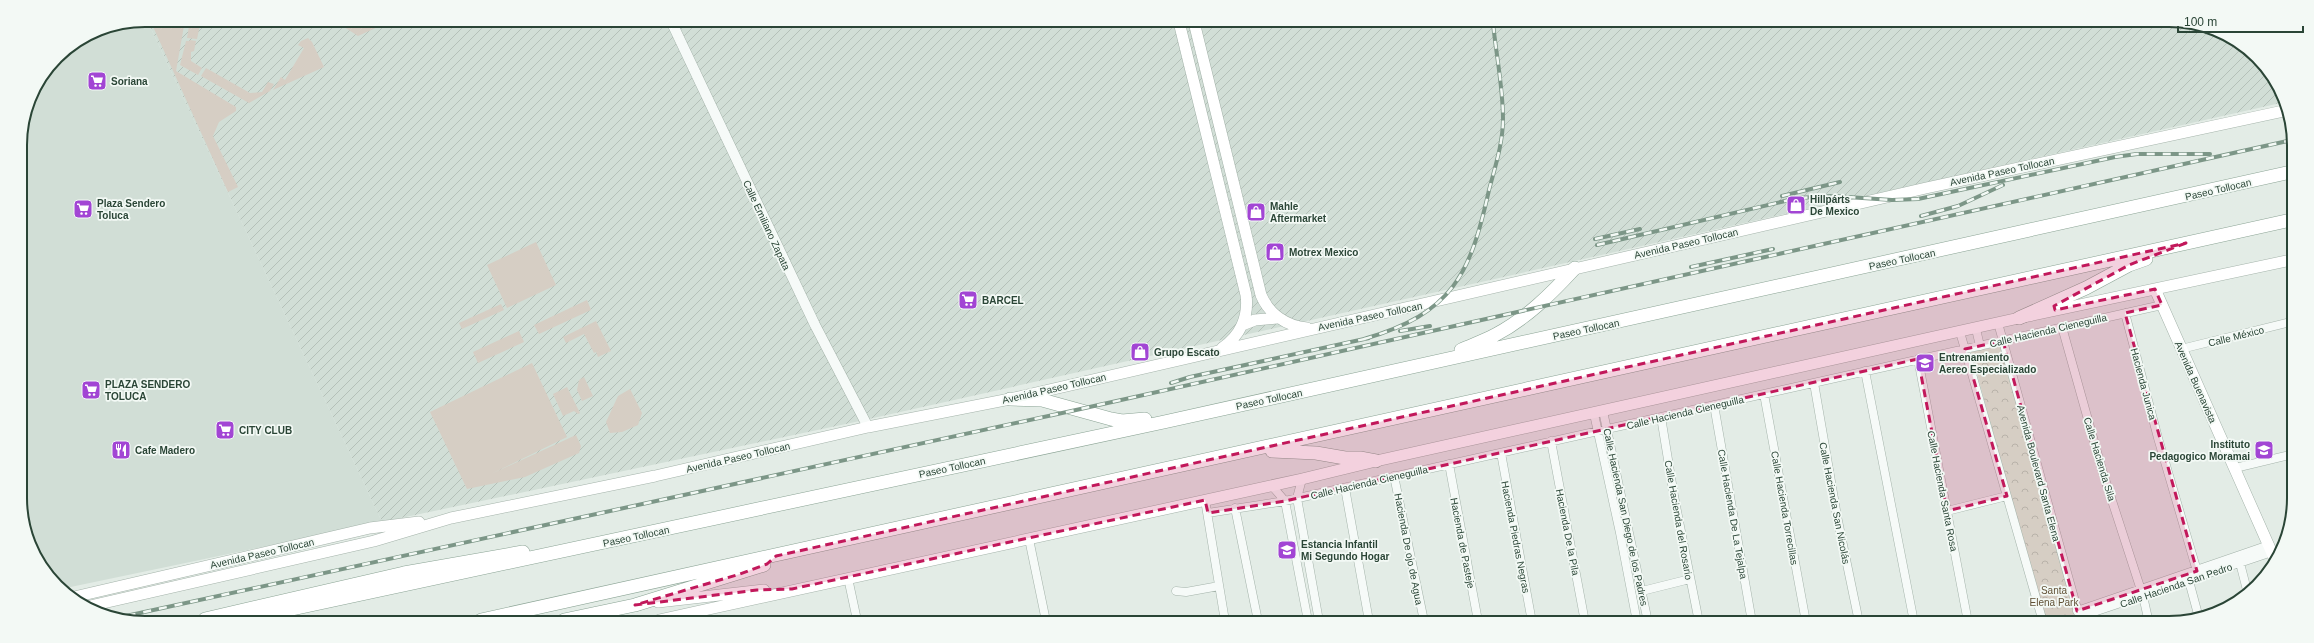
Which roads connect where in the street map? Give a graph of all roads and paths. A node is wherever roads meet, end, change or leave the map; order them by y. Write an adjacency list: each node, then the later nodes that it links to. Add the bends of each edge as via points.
1 (674, 27): 41 (street, Calle Emiliano Zapata, via 815,325)
2 (1180, 27): 6 (main road)
3 (1195, 27): 5 (main road)
4 (2282, 111): 13 (main road, Avenida Paseo Tollocan, via 1926,188)
5 (1226, 157): 6 (street); 9 (main road)
6 (1213, 159): 10 (main road)
7 (2287, 173): 32 (highway, Paseo Tollocan)
8 (2287, 221): 11 (highway)
9 (1241, 222): 10 (street); 17 (main road, via 1261,295 1265,305)
10 (1229, 224): 21 (main road, via 1246,296 1247,313)
11 (2186, 243): 18 (highway, via 2129,265 2086,288); 45 (highway)
12 (2287, 261): 14 (main road)
13 (1575, 268): 24 (main road, Avenida Paseo Tollocan); 32 (highway, via 1557,288 1512,325)
14 (2155, 289): 15 (main road, Avenida Buenavista); 18 (main road)
15 (2162, 305): 16 (street, Calle Hacienda Cieneguilla); 29 (main road, Avenida Buenavista)
16 (2125, 313): 22 (street, Calle Hacienda Cieneguilla); 70 (street, Hacienda Junica)
17 (1277, 318): 21 (main road, via 1256,320); 24 (main road, via 1302,328)
18 (2019, 318): 19 (main road)
19 (1998, 323): 23 (main road); 26 (street, Avenida Boulevard Santa Elena)
20 (2287, 323): 29 (street, Calle México)
21 (1242, 325): 30 (main road, via 1232,341)
22 (2062, 327): 26 (street, Calle Hacienda Cieneguilla); 80 (street, Calle Hacienda Sila, via 2103,473)
23 (1976, 328): 25 (main road); 27 (street)
24 (1312, 329): 30 (main road, Avenida Paseo Tollocan)
25 (1960, 332): 28 (street); 38 (main road)
26 (2003, 341): 27 (street, Calle Hacienda Cieneguilla); 110 (street, Avenida Boulevard Santa Elena)
27 (1980, 346): 28 (street, Calle Hacienda Cieneguilla)
28 (1964, 349): 31 (street, Calle Hacienda Cieneguilla); 55 (street)
29 (2182, 349): 50 (main road, Avenida Buenavista)
30 (1213, 352): 36 (main road, Avenida Paseo Tollocan)
31 (1918, 360): 33 (street, Calle Hacienda Cieneguilla); 60 (street, Calle Hacienda Santa Rosa)
32 (1442, 361): 40 (highway, Paseo Tollocan)
33 (1865, 371): 34 (street, Calle Hacienda Cieneguilla); 107 (street)
34 (1814, 383): 35 (street, Calle Hacienda Cieneguilla); 106 (street, Calle Hacienda San Nicolás)
35 (1764, 394): 37 (street, Calle Hacienda Cieneguilla); 105 (street, Calle Hacienda Torrecillas)
36 (1010, 399): 40 (highway, via 1042,400 1122,421 1152,419); 41 (main road, Avenida Paseo Tollocan)
37 (1714, 405): 39 (street, Calle Hacienda Cieneguilla); 104 (street, Calle Hacienda De La Tejalpa)
38 (1598, 412): 42 (street, Calle Hacienda San Diego de los Padres); 43 (street, Calle Hacienda San Diego de los Padres); 48 (main road)
39 (1661, 417): 42 (street, Calle Hacienda Cieneguilla); 72 (street, Calle Hacienda del Rosario)
40 (1164, 422): 66 (highway, Paseo Tollocan)
41 (868, 427): 62 (main road, Avenida Paseo Tollocan, via 655,476)
42 (1607, 429): 43 (street, Calle Hacienda Cieneguilla); 63 (street, Calle Hacienda San Diego de los Padres)
43 (1598, 431): 44 (street, Calle Hacienda Cieneguilla); 64 (street, Calle Hacienda San Diego de los Padres)
44 (1551, 441): 46 (street, Calle Hacienda Cieneguilla); 100 (street, Hacienda De la Pila)
45 (1246, 451): 48 (highway, via 1316,452 1345,458); 68 (highway)
46 (1501, 453): 49 (street, Calle Hacienda Cieneguilla); 99 (street, Hacienda Piedras Negras)
47 (2287, 456): 50 (street)
48 (1376, 460): 52 (main road)
49 (1449, 464): 51 (street, Calle Hacienda Cieneguilla); 98 (street, Hacienda de Pasteje)
50 (2234, 468): 67 (main road, Avenida Buenavista)
51 (1394, 476): 54 (street, Calle Hacienda Cieneguilla); 97 (street, Hacienda De ojo de Agua)
52 (1302, 479): 53 (main road); 56 (street)
53 (1272, 486): 57 (main road); 58 (street)
54 (1345, 488): 56 (street, Calle Hacienda Cieneguilla); 96 (street)
55 (2007, 496): 60 (street); 109 (street)
56 (1296, 498): 58 (street, Calle Hacienda Cieneguilla); 95 (street)
57 (1205, 500): 61 (street); 65 (main road)
58 (1285, 501): 59 (street, Calle Hacienda Cieneguilla); 94 (street)
59 (1235, 508): 61 (street, Calle Hacienda Cieneguilla); 93 (street)
60 (1947, 511): 108 (street, Calle Hacienda Santa Rosa)
61 (1208, 513): 75 (street)
62 (451, 518): 81 (main road, Avenida Paseo Tollocan, via 370,528); 82 (main road, Avenida Paseo Tollocan, via 374,541)
63 (1630, 531): 64 (street); 79 (street, Calle Hacienda San Diego de los Padres)
64 (1620, 533): 101 (street, Calle Hacienda San Diego de los Padres)
65 (1029, 539): 71 (main road); 91 (street)
66 (556, 553): 85 (highway, via 532,551 507,554 404,573); 86 (highway, Paseo Tollocan)
67 (2272, 553): 69 (street, Calle Hacienda San Pedro); 70 (street, Calle Hacienda San Pedro)
68 (776, 556): 83 (highway, via 767,564 740,574); 87 (highway)
69 (2240, 563): 73 (street, Calle Hacienda San Pedro); 76 (street)
70 (2197, 571): 74 (street, Calle Hacienda San Pedro)
71 (848, 578): 77 (main road); 90 (street)
72 (1690, 579): 79 (street); 103 (street, Calle Hacienda del Rosario)
73 (2189, 581): 74 (street, Calle Hacienda San Pedro); 84 (street)
74 (2165, 585): 80 (street, Calle Hacienda San Pedro)
75 (1219, 586): 78 (street, via 1186,592); 92 (street)
76 (2246, 588)
77 (792, 589): 83 (main road, via 757,590); 89 (main road)
78 (1176, 591)
79 (1642, 591): 102 (street, Calle Hacienda San Diego de los Padres)
80 (2142, 593): 111 (street, Calle Hacienda San Pedro); 112 (street, Calle Hacienda Sila)
81 (79, 596)
82 (95, 605)
83 (635, 605): 88 (highway)
84 (2198, 613)
85 (219, 616)
86 (259, 616)
87 (499, 616)
88 (583, 616)
89 (677, 616)
90 (856, 616)
91 (1045, 616)
92 (1224, 616)
93 (1257, 616)
94 (1307, 616)
95 (1318, 616)
96 (1369, 616)
97 (1423, 616)
98 (1477, 616)
99 (1531, 616)
100 (1584, 616)
101 (1636, 616)
102 (1647, 616)
103 (1698, 616)
104 (1751, 616)
105 (1805, 616)
106 (1858, 616)
107 (1913, 616)
108 (1967, 616)
109 (2041, 616)
110 (2079, 616)
111 (2082, 616)
112 (2147, 616)

